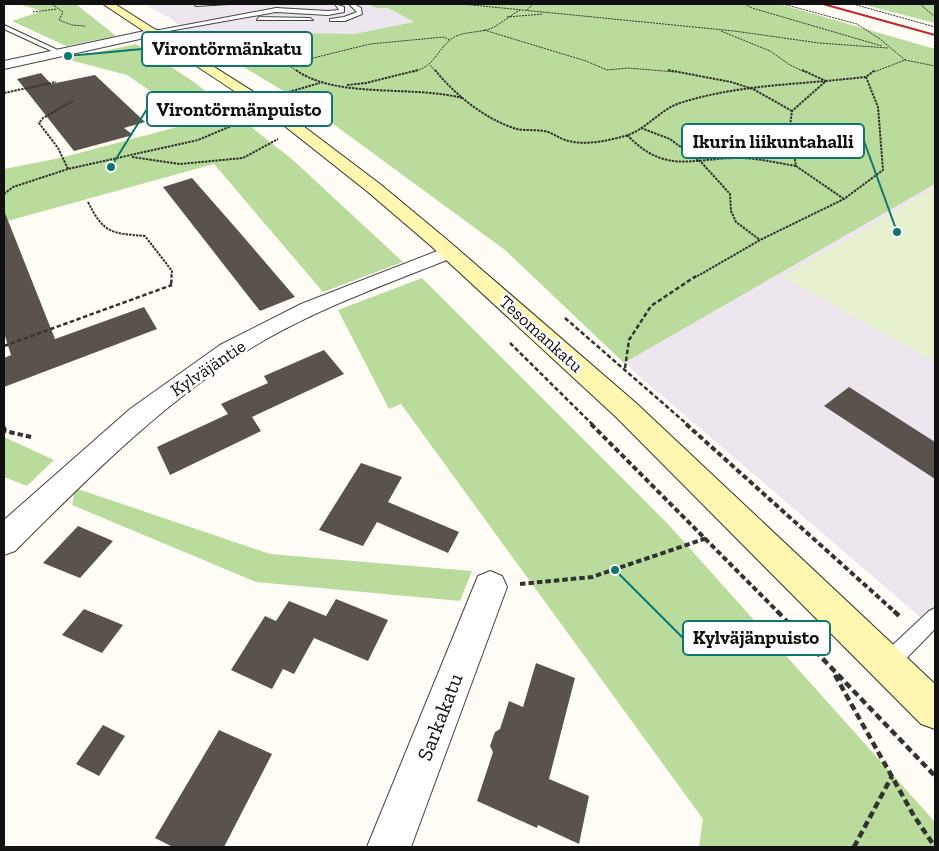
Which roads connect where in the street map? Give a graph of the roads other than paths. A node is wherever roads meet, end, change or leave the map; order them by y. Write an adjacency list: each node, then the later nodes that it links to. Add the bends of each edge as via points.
1 (108, 4): 10 (main road, Tesomankatu)
2 (196, 4): 3 (lane)
3 (226, 4)
4 (337, 4): 8 (lane, via 342,11 276,10)
5 (351, 4): 7 (lane, via 360,13)
6 (316, 20): 8 (lane)
7 (325, 20)
8 (206, 22): 10 (lane)
9 (4, 27): 11 (lane)
10 (153, 33): 11 (street); 13 (main road, Tesomankatu, via 277,113)
11 (60, 53): 12 (street)
12 (4, 64)
13 (450, 252): 14 (street, Kylväjäntie, via 300,312 230,351 175,390 86,462); 17 (main road, Tesomankatu, via 626,410)
14 (4, 542)
15 (490, 587): 19 (street, Sarkakatu)
16 (935, 616): 17 (lane)
17 (888, 663): 18 (main road, Tesomankatu)
18 (935, 710)
19 (389, 847)

